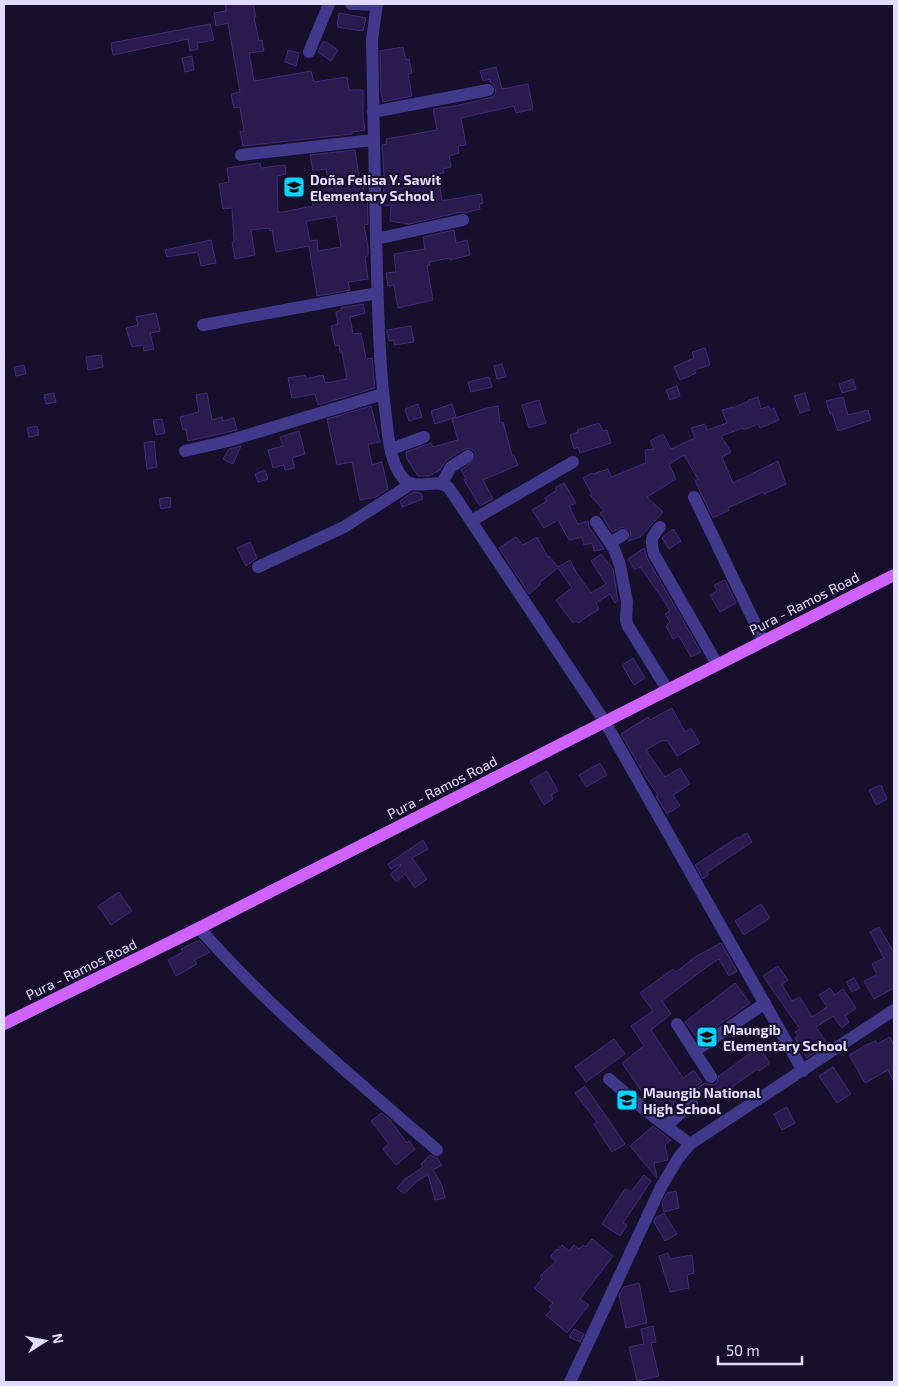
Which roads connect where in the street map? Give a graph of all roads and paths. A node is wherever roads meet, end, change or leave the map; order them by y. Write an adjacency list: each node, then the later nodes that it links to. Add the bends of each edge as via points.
1 (330, 4): 4 (street)
2 (352, 4): 3 (street)
3 (377, 5): 6 (street, via 372,40)
4 (309, 52)
5 (488, 90): 6 (street)
6 (373, 112): 7 (street)
7 (373, 140): 8 (street); 10 (street)
8 (241, 155)
9 (463, 220): 10 (street)
10 (376, 238): 11 (street)
11 (377, 292): 12 (street); 13 (street)
12 (203, 325)
13 (383, 394): 15 (street); 16 (street)
14 (424, 437): 15 (street)
15 (391, 449): 20 (street, via 398,470)
16 (185, 451)
17 (468, 456): 19 (street, via 451,467)
18 (573, 462): 22 (street)
19 (442, 483): 20 (street); 22 (street, via 449,488)
20 (411, 484): 27 (street, via 344,527)
21 (694, 497): 29 (street)
22 (471, 521): 32 (street)
23 (596, 522): 26 (street)
24 (660, 527): 30 (street, via 652,535 654,554)
25 (623, 535): 26 (street)
26 (610, 543): 31 (street, via 620,565 628,626)
27 (258, 567)
28 (894, 575): 29 (main road, Pura - Ramos Road)
29 (764, 640): 30 (main road, Pura - Ramos Road)
30 (717, 664): 31 (main road, Pura - Ramos Road)
31 (667, 689): 32 (main road, Pura - Ramos Road)
32 (605, 722): 33 (main road, Pura - Ramos Road); 34 (street)
33 (199, 928): 36 (main road, Pura - Ramos Road); 45 (street, via 238,971)
34 (764, 1003): 38 (street); 39 (street)
35 (894, 1010): 39 (street)
36 (4, 1024)
37 (677, 1024): 38 (street)
38 (695, 1051): 40 (street)
39 (803, 1071): 44 (street)
40 (711, 1077)
41 (609, 1079): 43 (street)
42 (692, 1104): 43 (street)
43 (666, 1126): 44 (street)
44 (690, 1144): 46 (street, via 661,1187)
45 (437, 1150)
46 (570, 1382)

